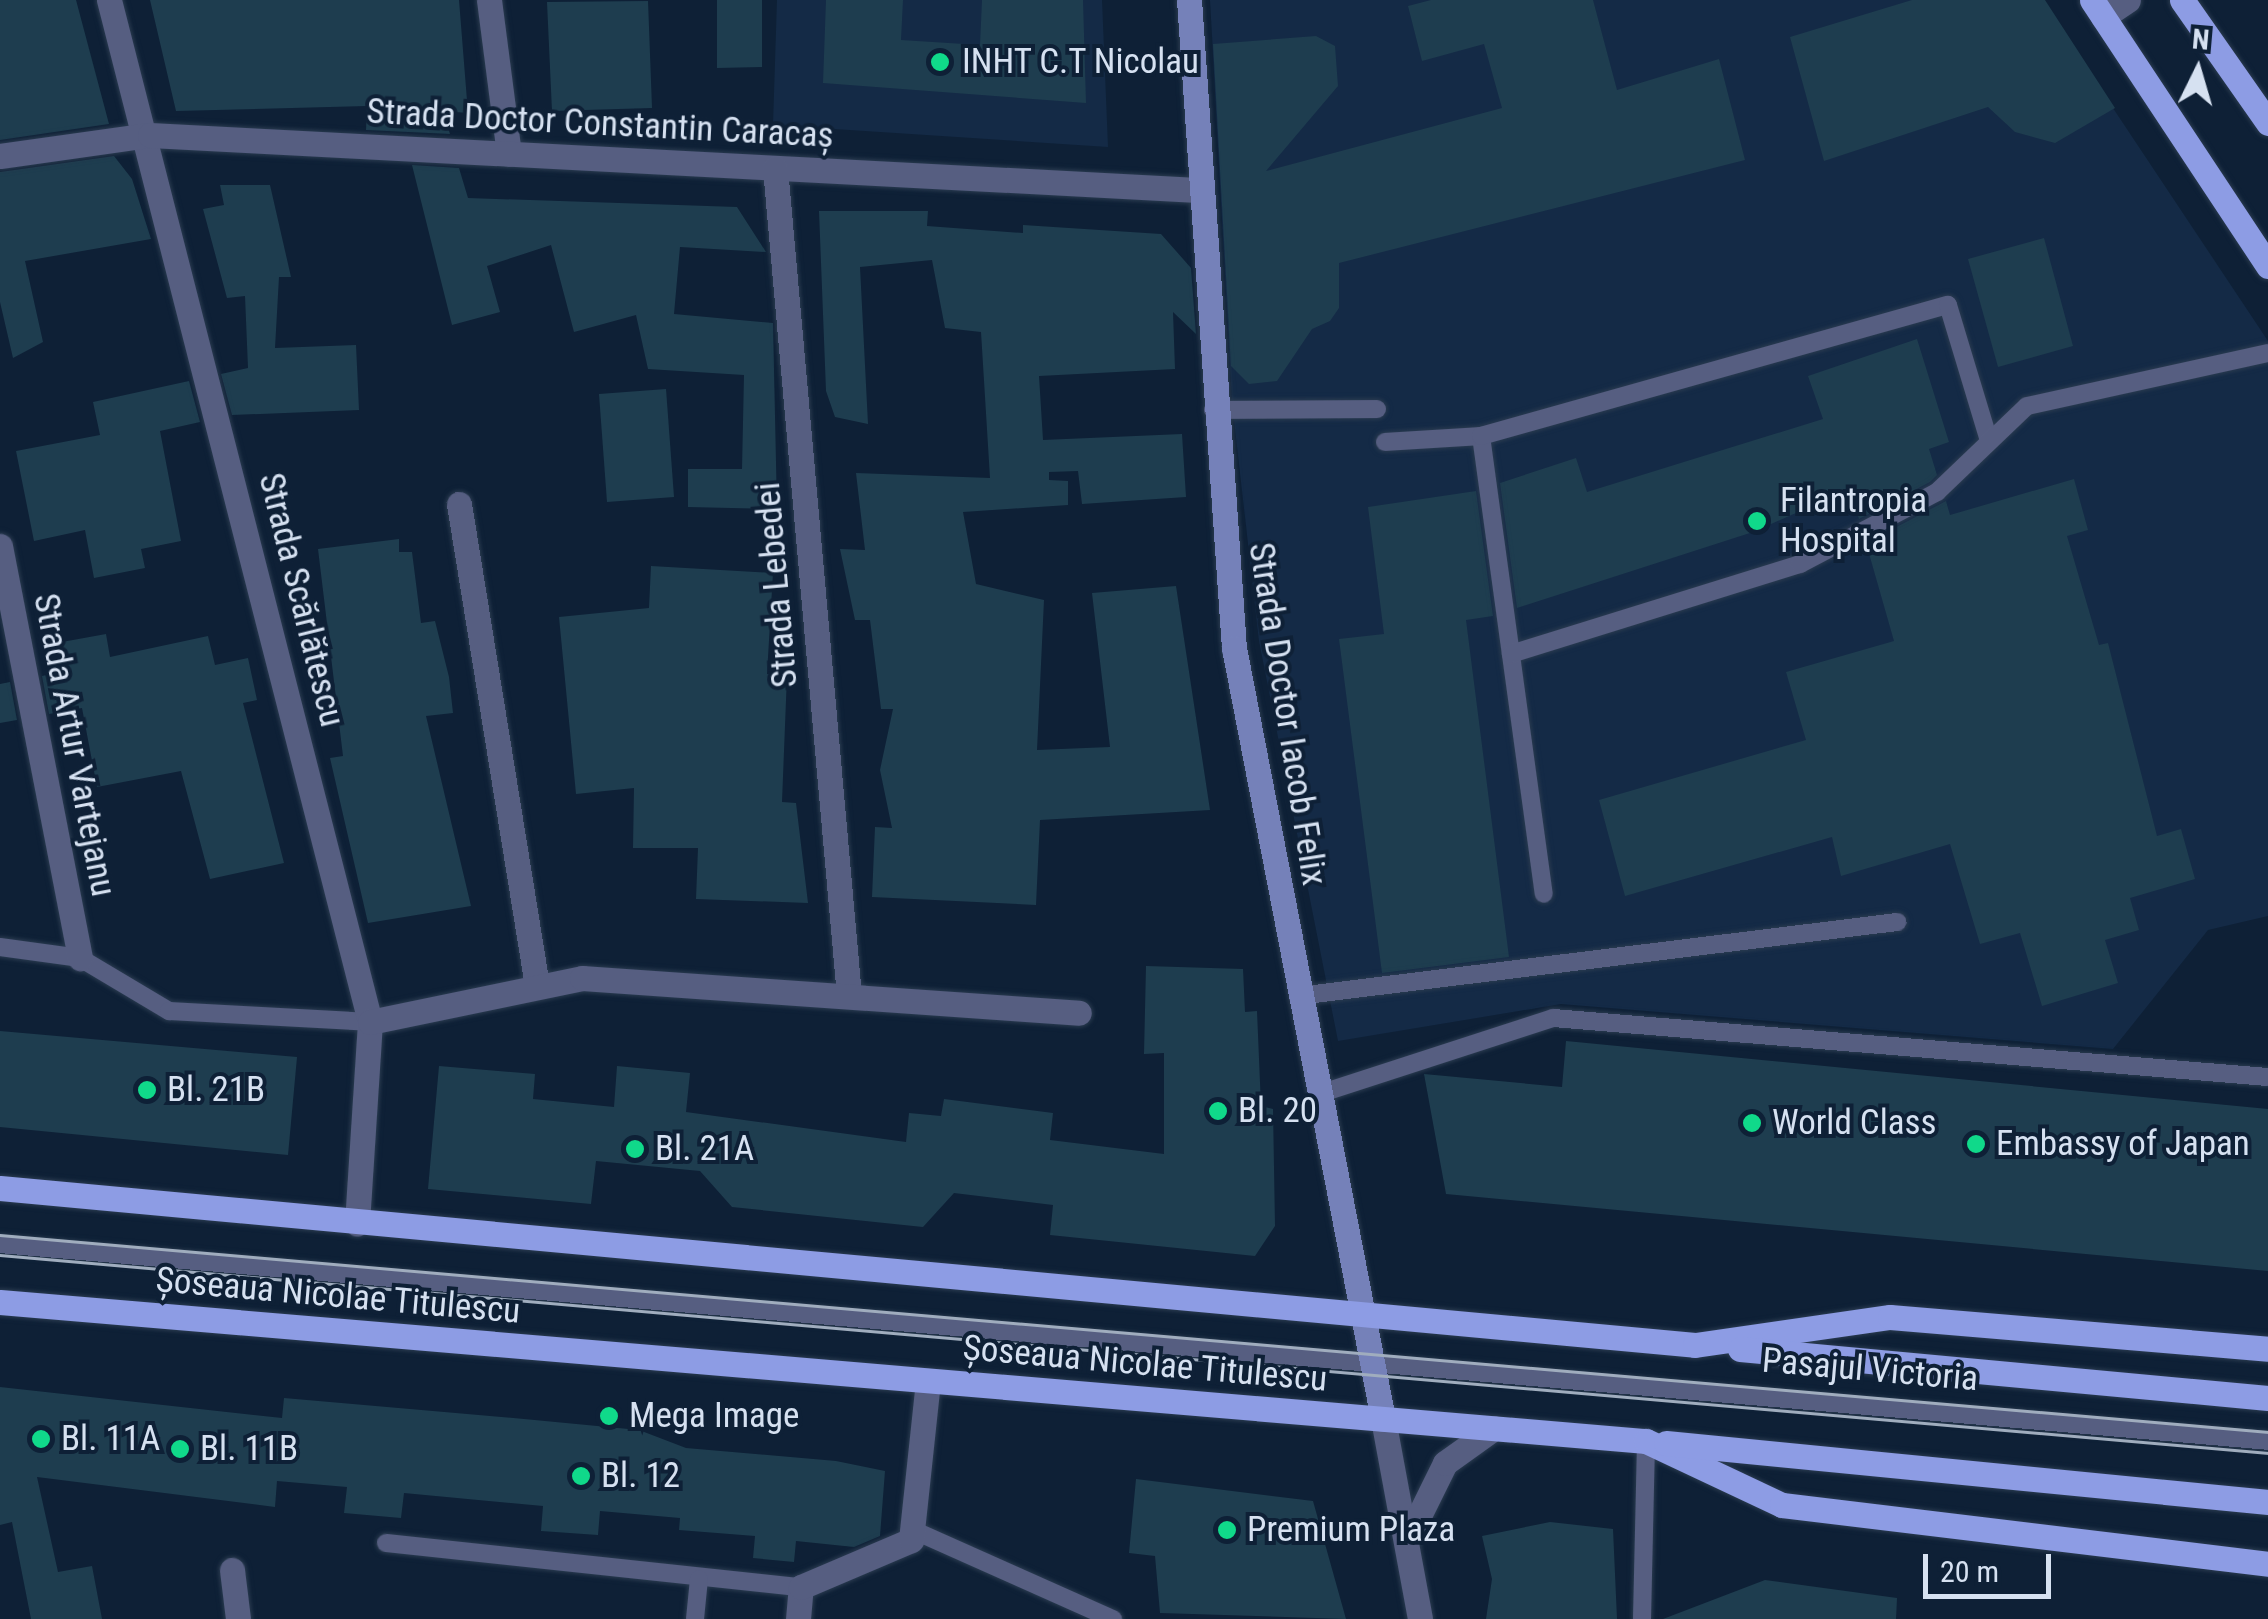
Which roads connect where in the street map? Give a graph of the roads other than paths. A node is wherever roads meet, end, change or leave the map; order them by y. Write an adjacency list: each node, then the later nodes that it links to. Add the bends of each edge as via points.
1 (108, 0): 8 (street, Strada Scărlătescu)
2 (489, 0): 9 (street)
3 (1188, 0): 12 (street, Strada Doctor Iacob Felix)
4 (2128, 0): 6 (street)
5 (2182, 0): 7 (main road)
6 (2098, 8): 13 (main road)
7 (2268, 123)
8 (150, 135): 9 (street, Strada Doctor Constantin Caracaș); 10 (street, Strada Doctor Constantin Caracaș); 31 (street, Strada Scărlătescu)
9 (509, 154): 11 (street, Strada Doctor Constantin Caracaș)
10 (0, 156)
11 (775, 168): 12 (street, Strada Doctor Constantin Caracaș); 28 (street, Strada Lebedei)
12 (1198, 190): 15 (street, Strada Doctor Iacob Felix)
13 (2268, 266)
14 (2268, 353): 18 (lane, via 2027,406)
15 (1213, 410): 16 (lane); 29 (street, Strada Doctor Iacob Felix, via 1234,648)
16 (1377, 410)
17 (1481, 436): 18 (lane, via 1948,305); 19 (lane); 22 (lane)
18 (1989, 441): 22 (lane, via 1937,492 1800,564)
19 (1385, 442)
20 (459, 504): 27 (street)
21 (0, 546): 26 (street, Strada Artur Vartejanu)
22 (1511, 654): 23 (lane)
23 (1544, 894)
24 (1897, 922): 29 (lane)
25 (0, 947): 26 (lane)
26 (80, 958): 31 (lane, via 169,1012)
27 (537, 987): 28 (street, via 582,978); 31 (street)
28 (850, 995): 30 (street)
29 (1298, 996): 33 (street, Strada Doctor Iacob Felix)
30 (1078, 1013)
31 (370, 1022): 35 (street, Strada Scărlătescu)
32 (2268, 1076): 33 (lane, via 1553,1018)
33 (1319, 1094): 38 (street, Strada Doctor Iacob Felix)
34 (2, 1187): 35 (main road, Șoseaua Nicolae Titulescu)
35 (357, 1224): 38 (main road, Șoseaua Nicolae Titulescu)
36 (0, 1244): 41 (lane, Șoseaua Nicolae Titulescu)
37 (0, 1302): 43 (main road, Șoseaua Nicolae Titulescu)
38 (1362, 1312): 39 (main road, Șoseaua Nicolae Titulescu); 41 (street, Strada Doctor Iacob Felix)
39 (1695, 1345): 40 (main road, Șoseaua Nicolae Titulescu, via 1890,1317); 44 (main road, Pasajul Victoria)
40 (2268, 1349)
41 (1371, 1360): 42 (lane, Șoseaua Nicolae Titulescu); 45 (street, Strada Doctor Iacob Felix)
42 (1466, 1368): 48 (lane, Pasajul Victoria)
43 (928, 1380): 45 (main road, Șoseaua Nicolae Titulescu); 50 (street)
44 (2268, 1398)
45 (1383, 1419): 46 (main road, Șoseaua Nicolae Titulescu); 51 (street)
46 (1494, 1428): 47 (main road, Șoseaua Nicolae Titulescu); 51 (street, via 1444,1463)
47 (1646, 1441): 49 (main road); 53 (main road, Șoseaua Nicolae Titulescu, via 1782,1504); 62 (lane)
48 (2268, 1441)
49 (2268, 1502)
50 (915, 1531): 56 (street, via 905,1547); 60 (lane)
51 (1408, 1541): 61 (street)
52 (386, 1543): 55 (lane)
53 (2268, 1564)
54 (232, 1570): 57 (street)
55 (699, 1579): 56 (lane); 58 (lane)
56 (801, 1587): 59 (street)
57 (238, 1619)
58 (695, 1619)
59 (798, 1619)
60 (1113, 1619)
61 (1420, 1619)
62 (1642, 1619)

